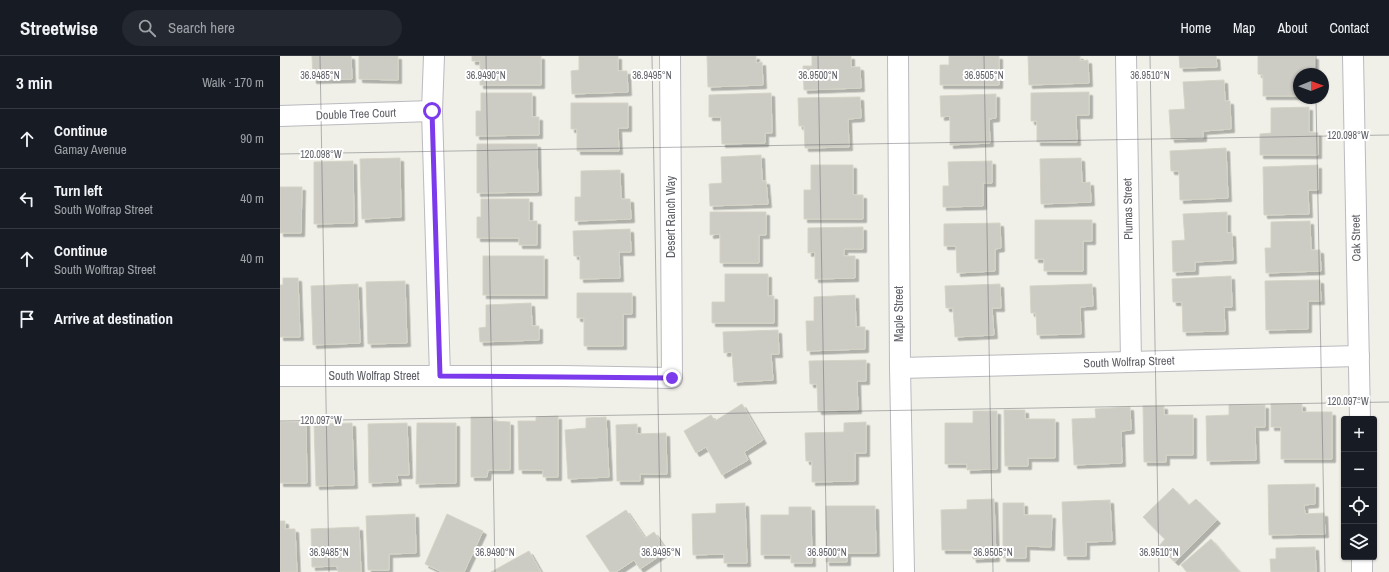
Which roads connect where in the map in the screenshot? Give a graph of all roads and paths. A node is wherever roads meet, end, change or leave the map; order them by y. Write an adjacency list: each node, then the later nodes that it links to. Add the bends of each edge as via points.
1 (434, 56): 6 (street)
2 (670, 56): 13 (street, Desert Ranch Way)
3 (898, 56): 10 (street, Maple Street)
4 (1126, 56): 9 (street, Plumas Street)
5 (1353, 56): 8 (street, Oak Street)
6 (432, 111): 7 (street, Double Tree Court); 12 (street)
7 (280, 116)
8 (1358, 356): 9 (street, South Wolfrap Street); 14 (street, Oak Street)
9 (1131, 362): 10 (street, South Wolfrap Street)
10 (900, 368): 16 (street, Maple Street)
11 (280, 376): 12 (street, South Wolfrap Street)
12 (440, 376): 13 (street, South Wolfrap Street)
13 (672, 378)
14 (1360, 416)
15 (1362, 560): 17 (street)
16 (904, 572)
17 (1362, 572)

